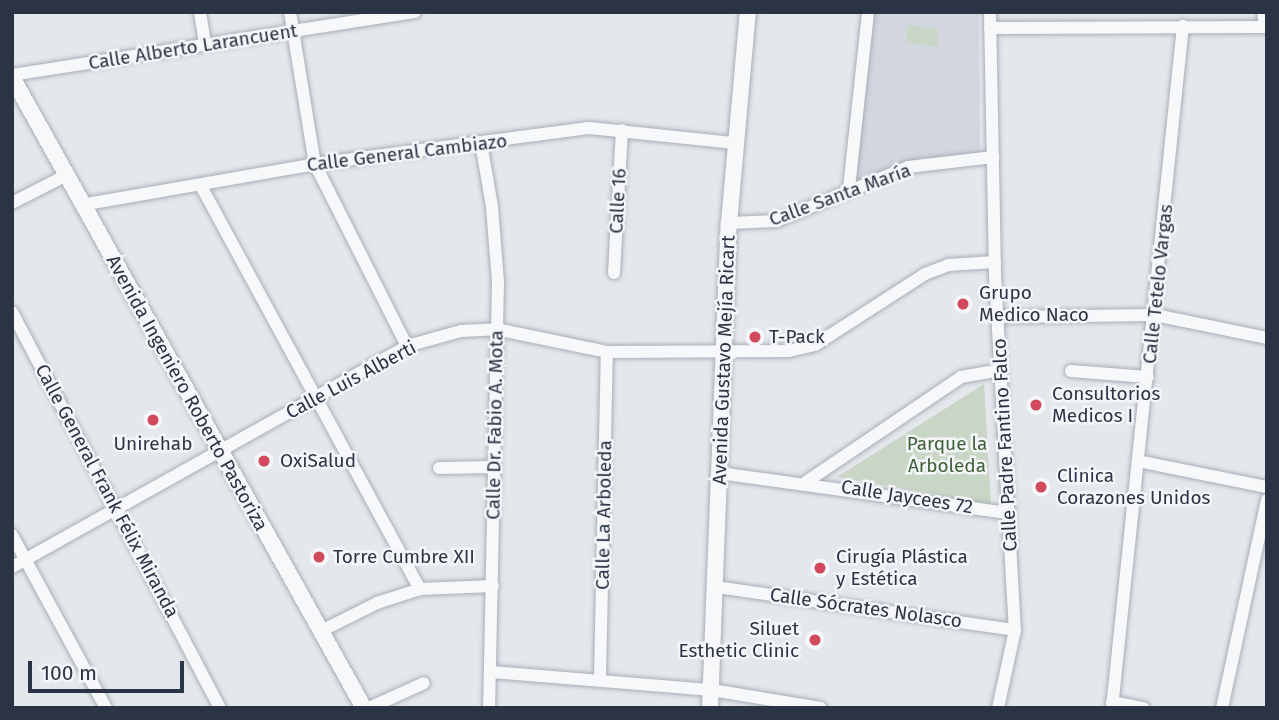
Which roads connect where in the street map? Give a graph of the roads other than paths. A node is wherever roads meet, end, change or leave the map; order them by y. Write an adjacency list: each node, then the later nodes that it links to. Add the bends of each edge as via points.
1 (200, 12): 13 (street)
2 (290, 12): 12 (street)
3 (415, 12): 8 (street, Calle Alberto Larancuent)
4 (748, 12): 17 (street, Avenida Gustavo Mejía Ricart)
5 (868, 12): 22 (street)
6 (990, 12): 11 (street, Calle Padre Fantino Falco)
7 (1263, 12): 10 (street)
8 (398, 13): 12 (street, Calle Alberto Larancuent)
9 (1183, 26): 10 (street); 11 (street); 29 (street, Calle Tetelo Vargas)
10 (1266, 27)
11 (990, 28): 18 (street, Calle Padre Fantino Falco)
12 (293, 32): 13 (street, Calle Alberto Larancuent); 19 (street)
13 (205, 45): 14 (street, Calle Alberto Larancuent)
14 (12, 76): 20 (street, Avenida Ingeniero Roberto Pastoriza)
15 (622, 130): 16 (street, Calle General Cambiazo, via 589,128); 17 (street, Calle General Cambiazo); 27 (street, Calle 16)
16 (481, 143): 19 (street, Calle General Cambiazo); 31 (street, Calle Dr. Fabio A. Mota, via 496,245)
17 (735, 143): 25 (street, Avenida Gustavo Mejía Ricart)
18 (993, 157): 22 (street, Calle Santa María, via 908,167); 26 (street, Calle Padre Fantino Falco)
19 (316, 164): 21 (street, Calle General Cambiazo); 33 (street)
20 (65, 176): 23 (street); 24 (street, Avenida Ingeniero Roberto Pastoriza)
21 (201, 186): 24 (street, Calle General Cambiazo); 39 (street)
22 (849, 188): 25 (street, Calle Santa María, via 776,221)
23 (12, 203)
24 (81, 205): 40 (street, Avenida Ingeniero Roberto Pastoriza)
25 (729, 223): 35 (street, Avenida Gustavo Mejía Ricart)
26 (995, 262): 30 (street, Calle Padre Fantino Falco); 35 (street, Calle Luis Alberti, via 948,265 925,274 815,345 789,351)
27 (614, 273)
28 (12, 312): 48 (street, Calle General Frank Félix Miranda)
29 (1155, 316): 30 (street); 32 (street); 38 (street, Calle Tetelo Vargas)
30 (998, 317): 36 (street, Calle Padre Fantino Falco)
31 (496, 329): 33 (street, Calle Luis Alberti, via 461,331); 34 (street, Calle Luis Alberti); 42 (street, Calle Dr. Fabio A. Mota)
32 (1267, 338)
33 (407, 346): 39 (street, Calle Luis Alberti)
34 (607, 352): 35 (street, Calle Luis Alberti); 59 (street, Calle La Arboleda)
35 (724, 352): 44 (street, Avenida Gustavo Mejía Ricart)
36 (999, 370): 45 (street, via 961,377); 49 (street, Calle Padre Fantino Falco)
37 (1071, 371): 38 (street)
38 (1148, 377): 41 (street, Calle Tetelo Vargas)
39 (318, 398): 40 (street, Calle Luis Alberti); 55 (street)
40 (220, 449): 48 (street, Calle Luis Alberti); 57 (street, Avenida Ingeniero Roberto Pastoriza)
41 (1139, 461): 46 (street); 62 (street, Calle Tetelo Vargas)
42 (494, 467): 43 (street); 53 (street, Calle Dr. Fabio A. Mota)
43 (439, 468)
44 (719, 473): 45 (street, Calle Jaycees 72); 54 (street, Avenida Gustavo Mejía Ricart)
45 (806, 482): 49 (street, Calle Jaycees 72)
46 (1267, 487)
47 (1267, 500): 71 (street)
48 (116, 510): 51 (street, Calle Luis Alberti); 64 (street, Calle General Frank Félix Miranda)
49 (1009, 513): 56 (street, Calle Padre Fantino Falco)
50 (12, 535): 51 (street)
51 (26, 560): 52 (street, Calle Luis Alberti); 63 (street)
52 (12, 567)
53 (493, 586): 55 (street); 58 (street, Calle Dr. Fabio A. Mota)
54 (716, 587): 56 (street, Calle Sócrates Nolasco); 61 (street, Avenida Gustavo Mejía Ricart)
55 (420, 589): 57 (street, via 377,603)
56 (1015, 630): 69 (street, Calle Padre Fantino Falco)
57 (321, 631): 65 (street, Avenida Ingeniero Roberto Pastoriza)
58 (492, 672): 59 (street); 66 (street, Calle Dr. Fabio A. Mota)
59 (600, 678): 61 (street)
60 (424, 683): 65 (street)
61 (712, 690): 67 (street, Avenida Gustavo Mejía Ricart); 68 (street)
62 (1112, 705): 70 (street)
63 (106, 708)
64 (220, 708)
65 (367, 708)
66 (489, 708)
67 (710, 708)
68 (821, 708)
69 (999, 708)
70 (1143, 708)
71 (1222, 708)

